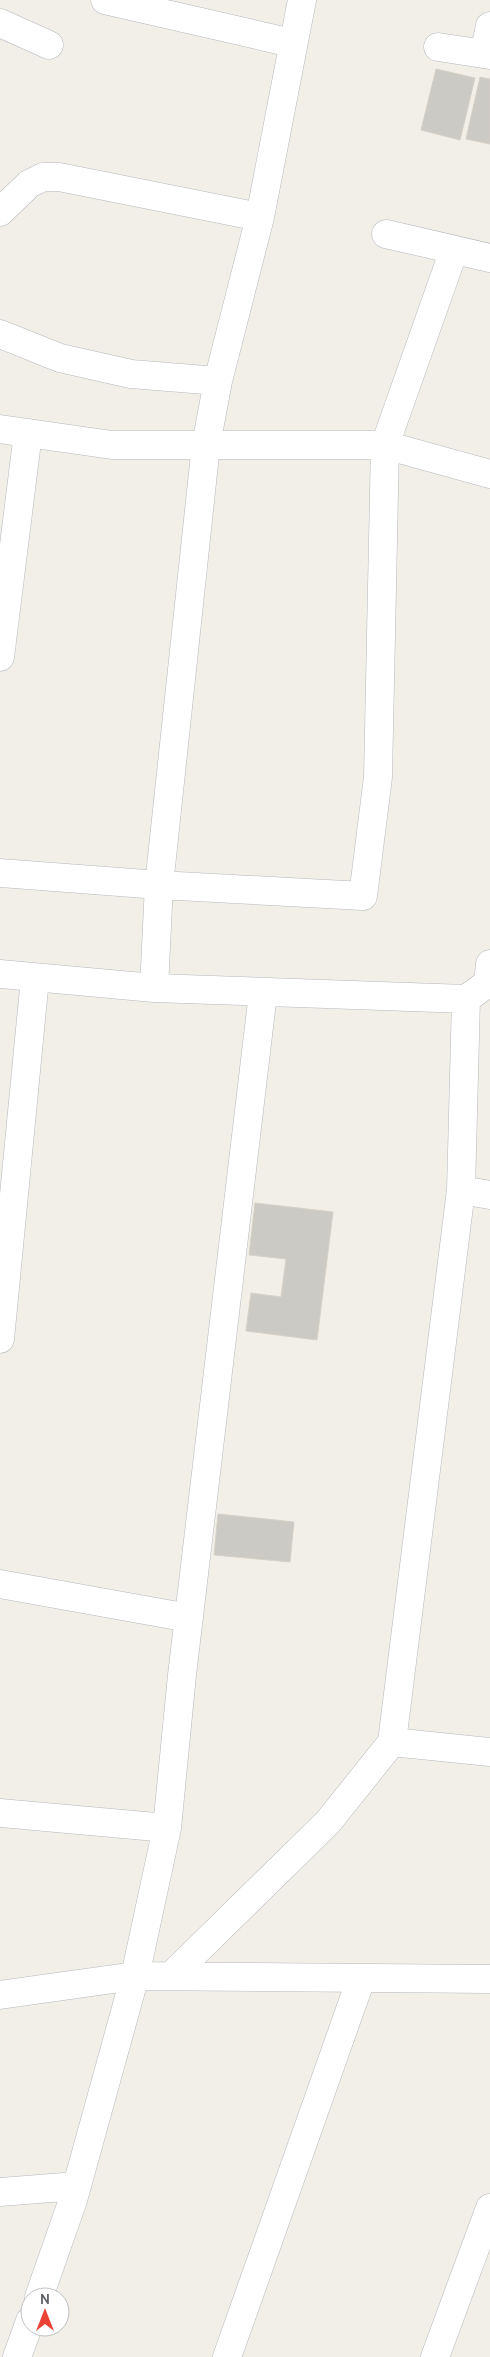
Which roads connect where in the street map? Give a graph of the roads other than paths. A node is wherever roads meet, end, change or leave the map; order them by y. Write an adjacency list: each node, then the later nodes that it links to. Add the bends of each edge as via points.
1 (105, 0): 5 (street)
2 (302, 0): 5 (street)
3 (0, 23): 6 (street)
4 (490, 26): 8 (street)
5 (292, 43): 10 (street)
6 (49, 45)
7 (438, 47): 8 (street)
8 (487, 54)
9 (0, 212): 10 (street, via 30,184 43,177 59,177)
10 (260, 218): 15 (street)
11 (386, 234): 12 (street)
12 (454, 250): 13 (street); 19 (street)
13 (490, 258)
14 (0, 334): 15 (street, via 60,358 131,374)
15 (218, 381): 18 (street)
16 (0, 430): 17 (street)
17 (28, 433): 18 (street, via 112,445); 21 (street)
18 (206, 445): 19 (street); 23 (street)
19 (385, 445): 20 (street); 23 (street, via 378,777 363,896)
20 (490, 474)
21 (0, 657)
22 (0, 873): 23 (street)
23 (159, 886): 27 (street)
24 (490, 964): 29 (street, via 488,983)
25 (0, 974): 26 (street)
26 (35, 978): 27 (street); 32 (street)
27 (154, 988): 28 (street)
28 (263, 993): 29 (street); 34 (street)
29 (466, 999): 30 (street)
30 (461, 1190): 31 (street); 35 (street)
31 (490, 1195)
32 (0, 1339)
33 (0, 1584): 34 (street)
34 (189, 1618): 38 (street)
35 (392, 1742): 36 (street); 40 (street, via 328,1822)
36 (490, 1752)
37 (0, 1813): 38 (street)
38 (167, 1828): 39 (street)
39 (135, 1976): 40 (street); 43 (street); 44 (street)
40 (171, 1976): 41 (street)
41 (361, 1979): 42 (street); 50 (street)
42 (490, 1979)
43 (0, 1995)
44 (77, 2186): 45 (street); 47 (street)
45 (0, 2192)
46 (490, 2208): 51 (street)
47 (42, 2287)
48 (24, 2337): 49 (street)
49 (17, 2357)
50 (227, 2357)
51 (435, 2357)

